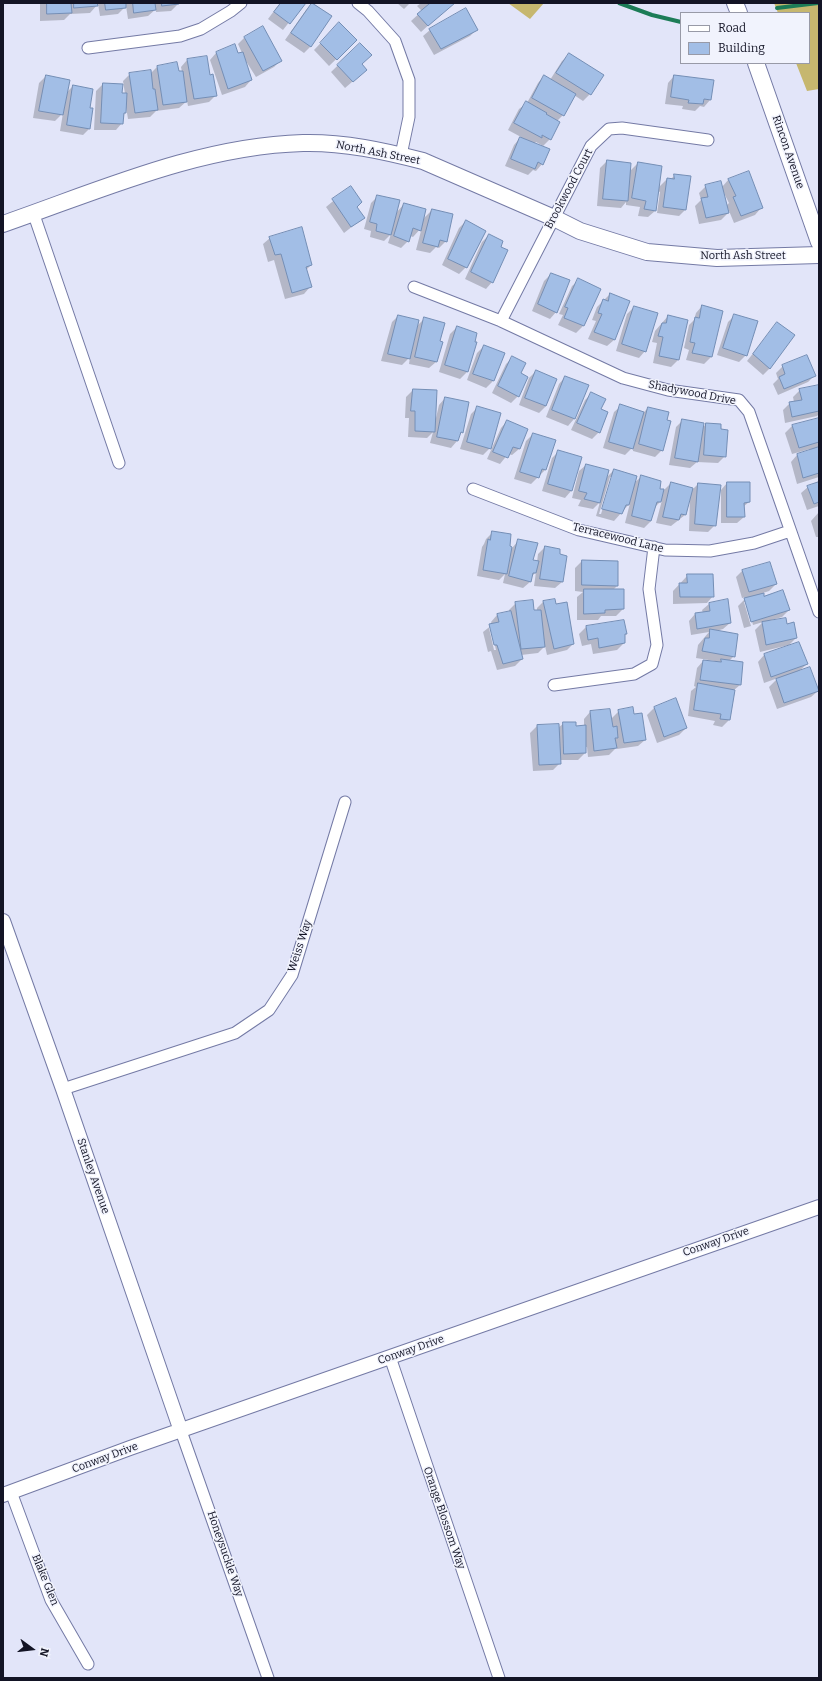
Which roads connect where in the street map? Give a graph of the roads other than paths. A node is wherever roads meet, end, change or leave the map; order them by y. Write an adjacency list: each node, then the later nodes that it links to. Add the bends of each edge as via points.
1 (240, 3): 3 (street, via 201,29 180,36)
2 (358, 3): 6 (street, via 394,41 409,80 409,117)
3 (88, 48)
4 (756, 64): 10 (main road, Rincon Avenue)
5 (708, 140): 8 (street, Brookwood Court, via 622,128 609,129 591,146)
6 (401, 155): 7 (main road, North Ash Street, via 345,145 303,143 250,148 183,162); 8 (main road, North Ash Street, via 423,161)
7 (33, 212): 9 (main road, North Ash Street); 14 (street)
8 (554, 218): 11 (main road, North Ash Street, via 580,231 647,252 717,258); 13 (street, Brookwood Court)
9 (3, 224)
10 (819, 242)
11 (819, 255)
12 (414, 287): 13 (street, Shadywood Drive)
13 (501, 321): 16 (street, Shadywood Drive, via 623,378 668,390 738,400 749,412)
14 (119, 463)
15 (474, 489): 17 (street, Terracewood Lane, via 579,530)
16 (790, 531): 17 (street, Terracewood Lane, via 754,543 710,551 665,550); 18 (street, Shadywood Drive)
17 (654, 547): 19 (street, via 649,589 657,645 652,664 634,674)
18 (819, 612)
19 (554, 685)
20 (345, 802): 23 (street, Weiss Way, via 292,975 269,1010 235,1034)
21 (3, 921): 22 (street, Stanley Avenue)
22 (5, 936): 23 (street, Stanley Avenue)
23 (63, 1089): 26 (street, Stanley Avenue)
24 (819, 1207): 25 (street, Conway Drive)
25 (390, 1357): 26 (street, Conway Drive); 30 (street, Orange Blossom Way)
26 (181, 1431): 27 (street, Conway Drive); 29 (street, Honeysuckle Way)
27 (7, 1494): 28 (street, Blake Glen, via 51,1600)
28 (88, 1664)
29 (268, 1678)
30 (499, 1678)

